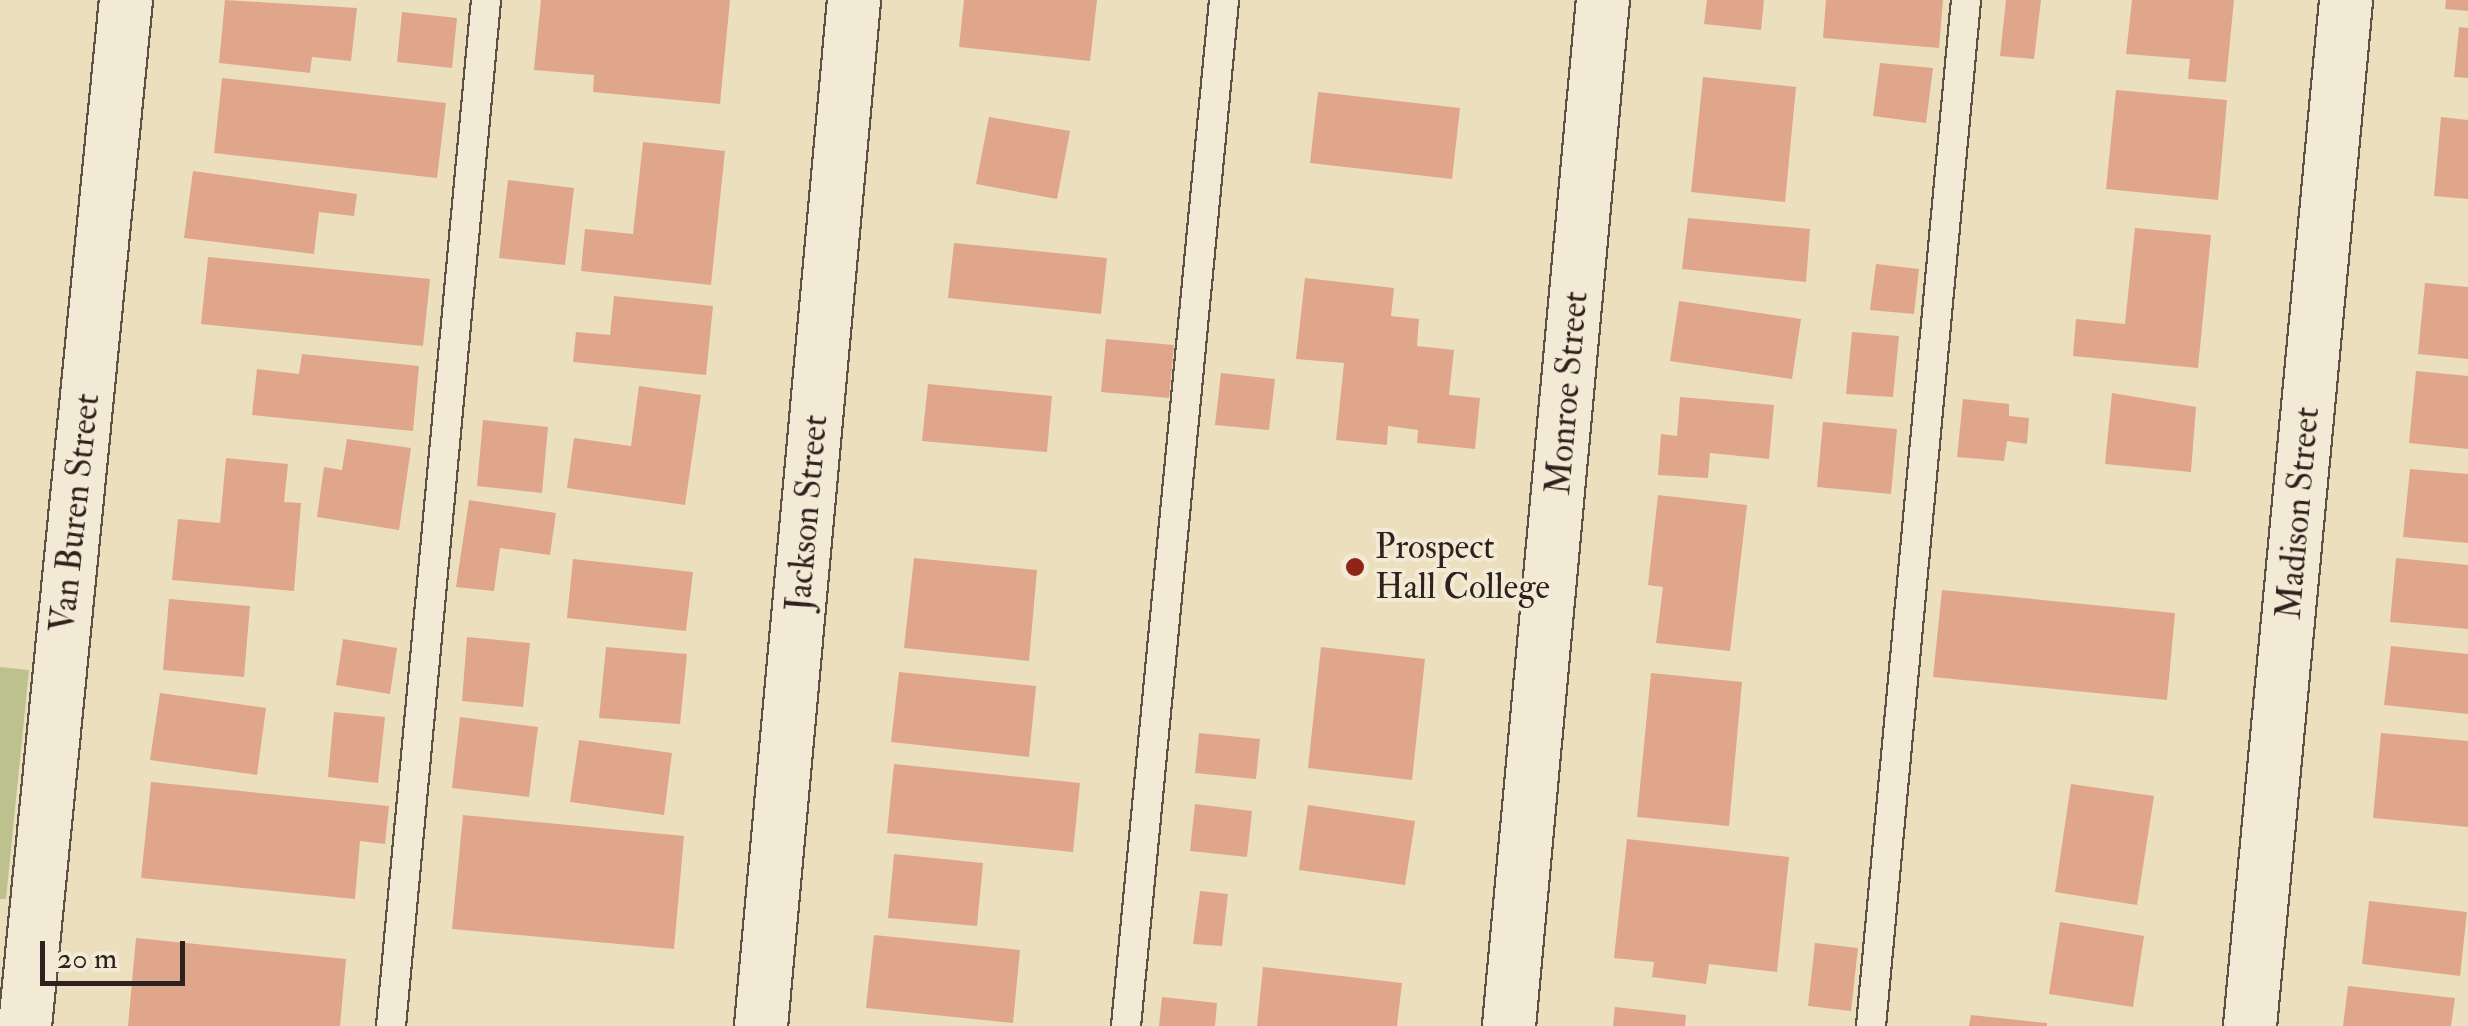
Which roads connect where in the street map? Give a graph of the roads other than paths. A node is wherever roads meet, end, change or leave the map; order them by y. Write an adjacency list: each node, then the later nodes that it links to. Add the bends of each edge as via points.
1 (126, 0): 8 (street, Van Buren Street)
2 (486, 0): 9 (lane)
3 (854, 0): 10 (street, Jackson Street)
4 (1224, 0): 11 (lane)
5 (1603, 0): 12 (street, Monroe Street)
6 (1966, 0): 13 (lane)
7 (2346, 0): 14 (street, Madison Street)
8 (25, 1026)
9 (391, 1026)
10 (761, 1026)
11 (1126, 1026)
12 (1510, 1026)
13 (1871, 1026)
14 (2250, 1026)

